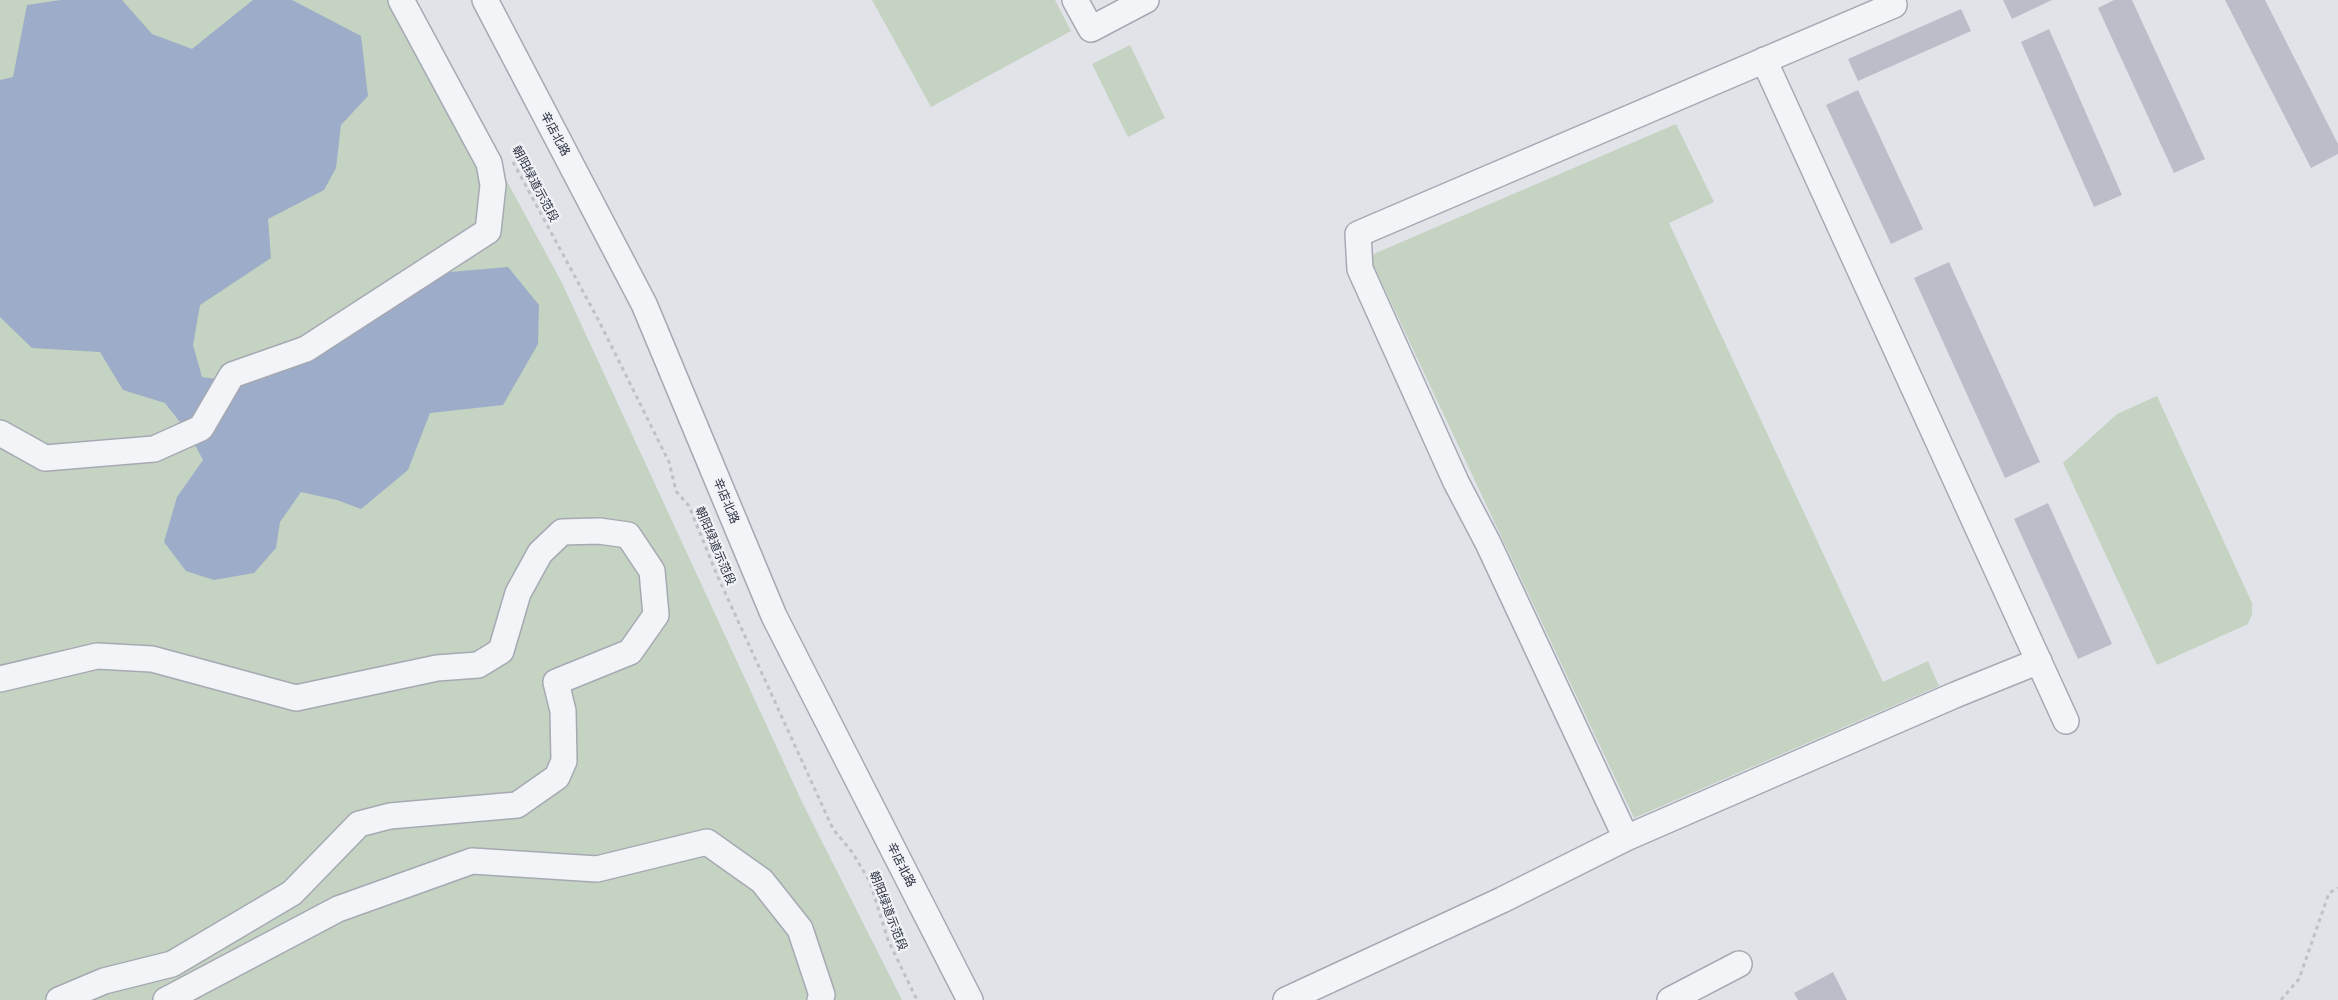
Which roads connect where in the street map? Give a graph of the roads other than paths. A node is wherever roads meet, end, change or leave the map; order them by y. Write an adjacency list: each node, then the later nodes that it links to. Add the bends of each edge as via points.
1 (401, 0): 7 (street, via 490,163 493,185 488,231 306,349 232,375 201,428 154,449 45,458)
2 (485, 0): 16 (street, 辛店北路, via 644,304 774,616)
3 (1075, 0): 4 (street, via 1091,29)
4 (1146, 0)
5 (1892, 0): 6 (street, via 1894,5)
6 (1764, 60): 8 (street); 11 (street, via 1358,234 1360,269 1456,482 1488,543)
7 (0, 433)
8 (2038, 661): 10 (street); 11 (street)
9 (0, 679): 13 (street, via 97,656 152,659 296,698 436,668 478,666 501,651 518,593 540,552 562,532 599,531 628,535 652,570 656,615 630,652 556,682 563,711 564,761 557,777 517,805 390,816 359,824 292,893 172,964 104,981)
10 (2066, 722)
11 (1626, 838): 17 (street, via 1502,900)
12 (1739, 964): 18 (street)
13 (59, 1000)
14 (166, 1000): 15 (street, via 338,909 472,861 597,869 707,842 762,881 800,929 822,995)
15 (820, 1000)
16 (970, 1000)
17 (1286, 1000)
18 (1670, 1000)

